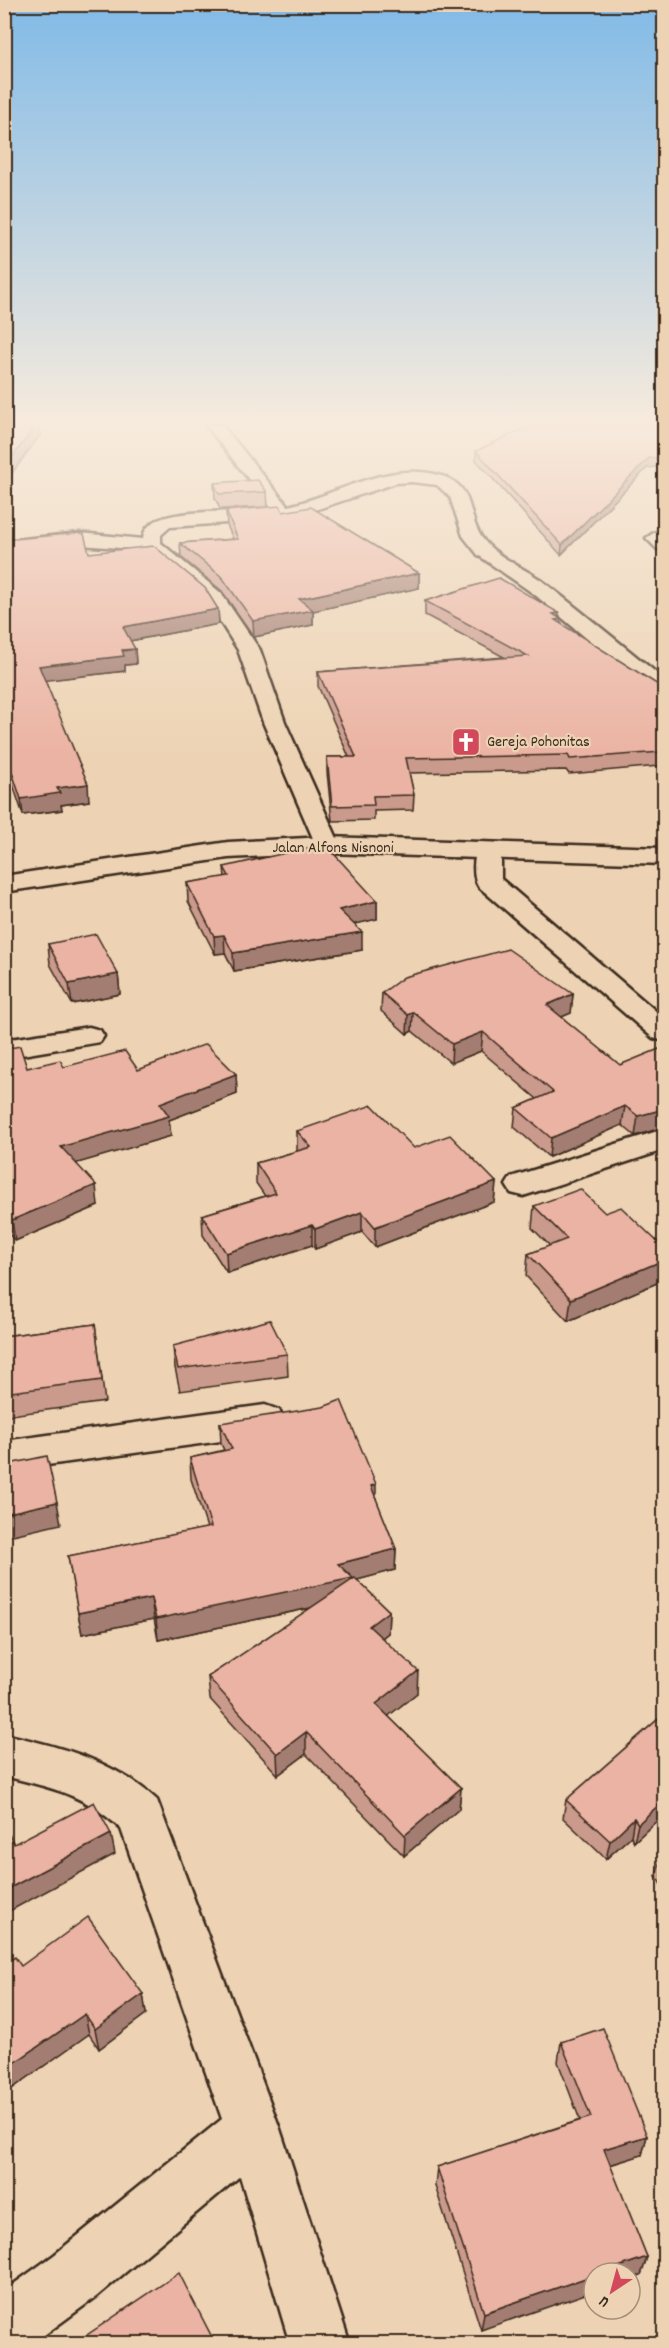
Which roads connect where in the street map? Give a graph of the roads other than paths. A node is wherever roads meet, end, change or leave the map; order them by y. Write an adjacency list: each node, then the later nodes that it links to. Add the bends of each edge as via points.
1 (152, 535): 3 (street)
2 (472, 535): 5 (street, via 479,547 531,582)
3 (153, 545): 4 (street, via 80,539); 6 (street, via 214,597 249,650 274,722)
4 (4, 547)
5 (664, 692)
6 (327, 845): 7 (street, Jalan Alfons Nisnoni); 9 (street, Jalan Alfons Nisnoni, via 228,850)
7 (488, 852): 8 (street, Jalan Alfons Nisnoni); 10 (street, via 488,881)
8 (664, 856)
9 (4, 884)
10 (664, 1032)
11 (89, 1036): 12 (street)
12 (4, 1049)
13 (664, 1139): 14 (street)
14 (523, 1185)
15 (300, 1415): 16 (street)
16 (4, 1456)
17 (4, 1755): 18 (street, via 89,1776 125,1800 140,1816)
18 (253, 2129): 19 (street, via 75,2276); 20 (street)
19 (4, 2328)
20 (320, 2343)

